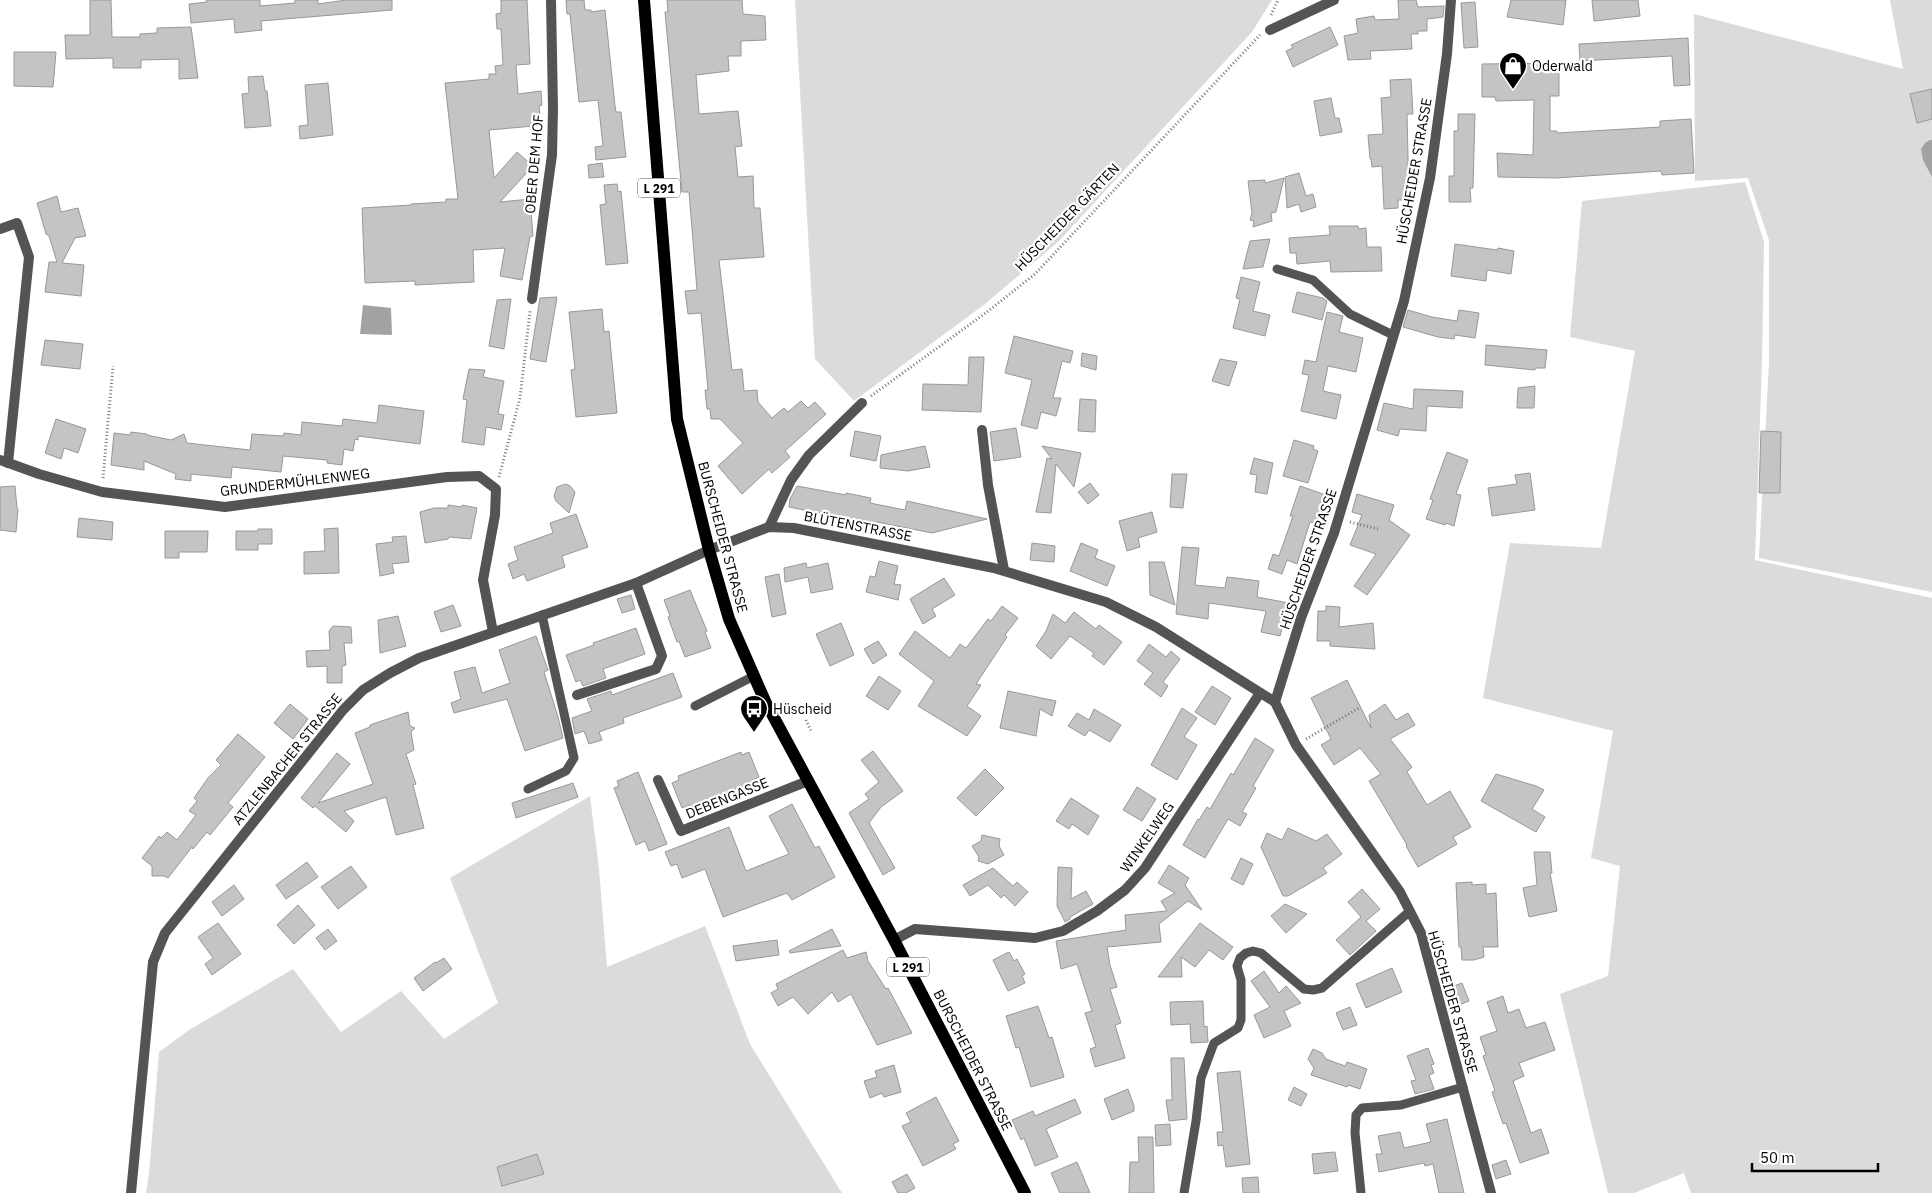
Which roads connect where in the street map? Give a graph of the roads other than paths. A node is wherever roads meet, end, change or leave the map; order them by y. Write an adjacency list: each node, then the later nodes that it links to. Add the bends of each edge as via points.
1 (551, 0): 8 (street, OBER DEM HOF, via 552,156)
2 (644, 0): 14 (main road, BURSCHEIDER STRASSE / L 291, via 677,419)
3 (1334, 0): 5 (street)
4 (1452, 0): 9 (street, HÜSCHEIDER STRASSE, via 1430,178 1404,301)
5 (1270, 30)
6 (0, 229): 12 (street, GRUNDERMÜHLENWEG, via 17,223 29,257)
7 (1277, 269): 9 (lane, via 1313,280 1350,314)
8 (532, 299)
9 (1393, 335): 22 (street, HÜSCHEIDER STRASSE, via 1338,520 1301,618)
10 (862, 402): 13 (street, via 809,455 791,480)
11 (982, 430): 15 (street)
12 (4, 461): 18 (street, GRUNDERMÜHLENWEG, via 102,492 225,507 447,477 479,476 496,490 495,515 483,580)
13 (769, 527): 14 (street, BLÜTENSTRASSE); 15 (street, BLÜTENSTRASSE, via 794,528)
14 (709, 550): 16 (street, ATZLENBACHER STRASSE); 19 (main road, BURSCHEIDER STRASSE / L 291, via 729,619)
15 (1004, 570): 20 (street, BLÜTENSTRASSE, via 1106,602 1156,627)
16 (636, 583): 17 (street, ATZLENBACHER STRASSE); 21 (street, via 662,656 656,669)
17 (542, 615): 18 (street, ATZLENBACHER STRASSE); 26 (lane, via 574,758 566,771)
18 (493, 632): 30 (street, ATZLENBACHER STRASSE, via 419,658 362,690 165,933 152,962)
19 (754, 676): 23 (lane); 25 (main road, BURSCHEIDER STRASSE / L 291)
20 (1260, 693): 22 (street, BLÜTENSTRASSE); 28 (street, WINKELWEG, via 1145,868 1125,890 1097,911 1063,931 1035,938 916,929)
21 (577, 694)
22 (1275, 702): 27 (street, HÜSCHEIDER STRASSE, via 1296,745 1400,892)
23 (695, 706)
24 (658, 780): 25 (street, DEBENGASSE, via 681,831)
25 (808, 781): 28 (main road, BURSCHEIDER STRASSE / L 291)
26 (528, 789)
27 (1410, 911): 29 (street, HÜSCHEIDER STRASSE, via 1421,933); 32 (lane, via 1322,988 1304,989 1261,954 1252,951 1240,958 1237,966 1241,980 1241,1020 1238,1028 1214,1043 1201,1078)
28 (894, 940): 31 (main road, BURSCHEIDER STRASSE / L 291)
29 (1463, 1087): 33 (lane, HÜSCHEIDER STRASSE, via 1401,1105 1362,1108 1356,1115 1355,1133); 34 (street, HÜSCHEIDER STRASSE)
30 (131, 1193)
31 (1025, 1193)
32 (1184, 1193)
33 (1361, 1193)
34 (1491, 1193)

